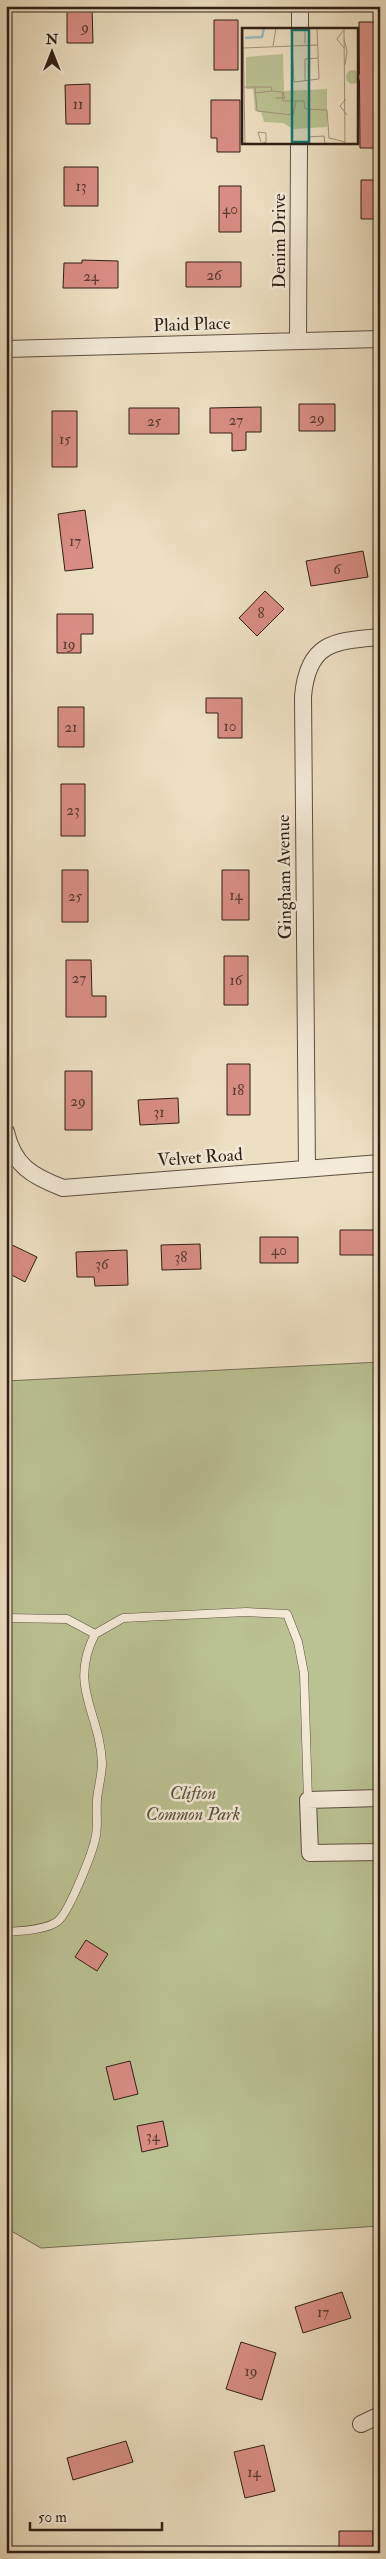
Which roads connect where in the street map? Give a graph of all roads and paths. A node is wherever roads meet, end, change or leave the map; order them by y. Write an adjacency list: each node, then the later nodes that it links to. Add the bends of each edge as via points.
1 (300, 6): 2 (street)
2 (300, 28)
3 (299, 144): 5 (street, Denim Drive)
4 (380, 339): 5 (street, Plaid Place)
5 (298, 341): 6 (street, Plaid Place)
6 (6, 349)
7 (380, 637): 10 (street, Gingham Avenue, via 340,641 322,650 305,674)
8 (6, 1132): 10 (street, Velvet Road, via 14,1157 27,1170 63,1188)
9 (380, 1163): 10 (street, Velvet Road)
10 (307, 1169)
11 (6, 1618): 12 (lane, via 67,1619)
12 (95, 1634): 14 (lane, via 123,1618 246,1612 287,1614 298,1642 304,1673); 16 (lane, via 84,1666 85,1693 102,1763 96,1835 72,1899 58,1921 30,1930)
13 (380, 1798): 14 (street)
14 (308, 1800): 15 (street, via 310,1853)
15 (380, 1852)
16 (6, 1932)
17 (380, 2415): 18 (street)
18 (361, 2424)

